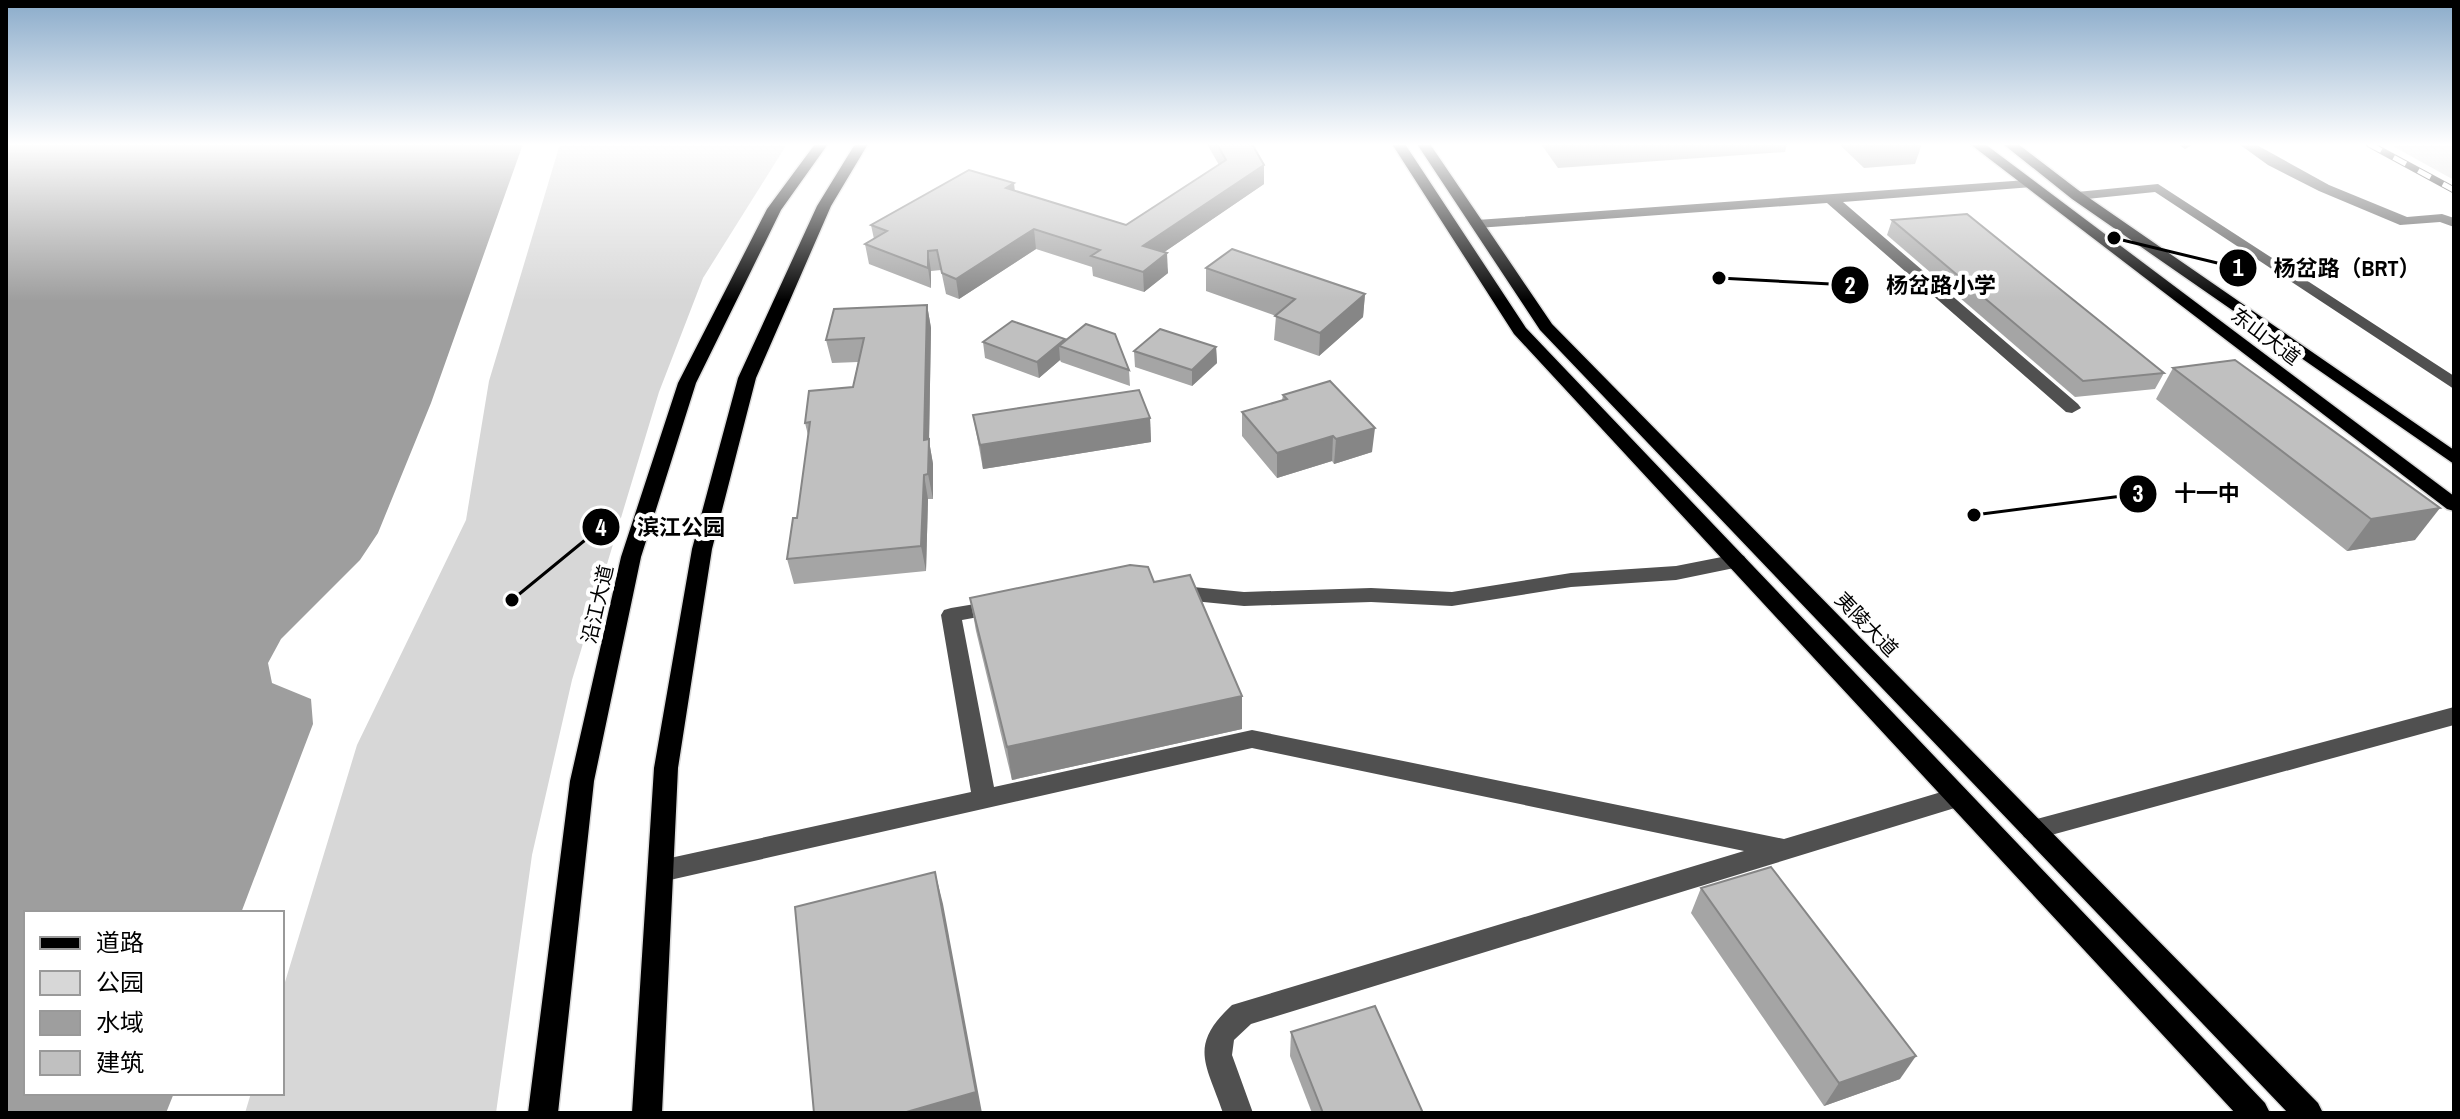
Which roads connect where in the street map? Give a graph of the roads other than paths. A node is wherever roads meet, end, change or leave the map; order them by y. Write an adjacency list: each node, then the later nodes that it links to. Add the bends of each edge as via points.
1 (783, 196): 26 (main road, 沿江大道, via 687,383 631,557 582,781)
2 (830, 196): 25 (main road, via 747,378 702,549 666,768)
3 (1432, 196): 17 (main road, via 1520,331)
4 (1458, 196): 12 (main road, 夷陵大道)
5 (1855, 196): 10 (street)
6 (2043, 196): 16 (main road, 东山大道)
7 (2077, 196): 15 (main road, 东山大道)
8 (2170, 196): 13 (street)
9 (2349, 196): 11 (street, via 2405,222 2442,218)
10 (1830, 198): 12 (street); 14 (street)
11 (2454, 223)
12 (1477, 224): 23 (main road, 夷陵大道, via 1546,327)
13 (2454, 384)
14 (2072, 408)
15 (2454, 458)
16 (2454, 505)
17 (1737, 561): 18 (street, via 1452,599 1244,599); 21 (main road)
18 (1151, 590)
19 (1013, 604): 22 (street, via 951,615)
20 (2454, 716): 23 (street)
21 (1958, 797): 24 (street); 29 (main road)
22 (984, 799): 24 (street, via 1252,739); 25 (street)
23 (2033, 830): 30 (main road, 夷陵大道)
24 (1782, 849): 28 (street, via 1242,1014 1221,1034 1218,1055)
25 (661, 871): 27 (main road)
26 (543, 1113)
27 (647, 1113)
28 (1238, 1113)
29 (2255, 1113)
30 (2308, 1113)

